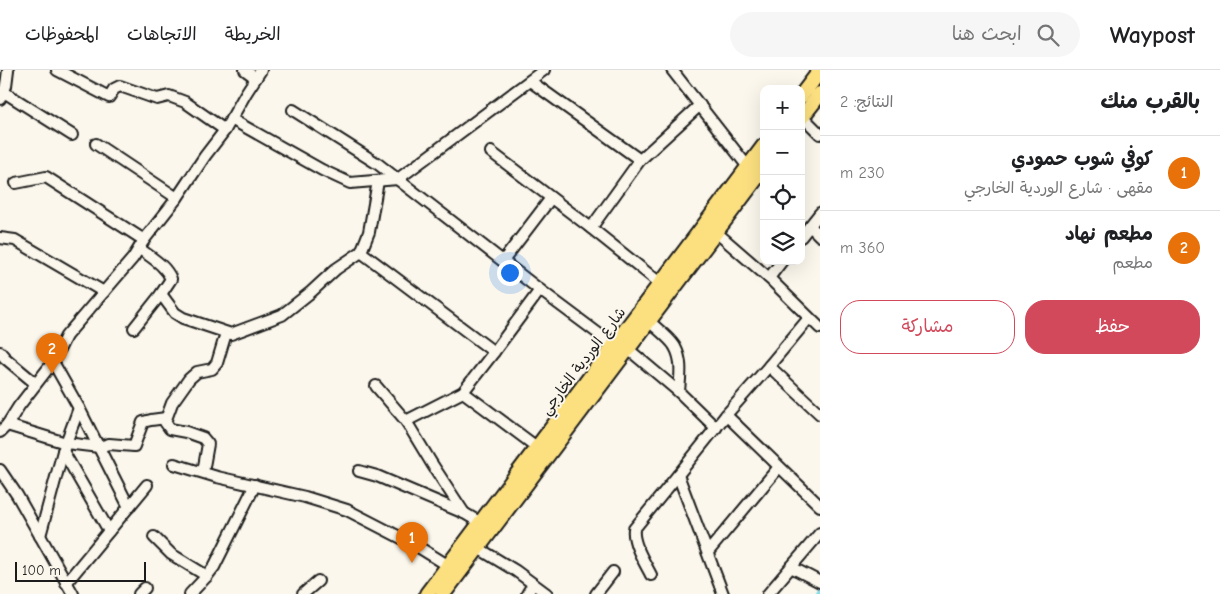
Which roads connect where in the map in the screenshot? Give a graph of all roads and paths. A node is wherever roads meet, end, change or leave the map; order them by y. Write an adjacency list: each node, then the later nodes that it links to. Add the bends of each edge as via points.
1 (8, 70): 11 (street)
2 (57, 70): 17 (street, via 109,97 120,86 157,99 169,96 185,102)
3 (245, 70): 7 (street)
4 (544, 70): 8 (street)
5 (672, 70): 12 (street)
6 (820, 71): 9 (main road)
7 (258, 74): 15 (street)
8 (530, 81): 23 (street); 26 (street)
9 (805, 91)
10 (820, 94): 14 (main road)
11 (2, 95): 19 (street)
12 (700, 105): 23 (street); 24 (street)
13 (293, 110): 26 (street)
14 (805, 113)
15 (231, 119): 17 (street); 27 (street, via 350,183)
16 (805, 120): 18 (street)
17 (225, 130): 29 (street)
18 (820, 134)
19 (72, 135)
20 (96, 144): 29 (street)
21 (491, 152): 30 (street)
22 (760, 152): 24 (main road, شارع الوردية الخارجي)
23 (640, 160): 33 (street)
24 (748, 168): 43 (main road, شارع الوردية الخارجي)
25 (760, 173): 34 (main road, شارع الوردية الخارجي)
26 (398, 179): 27 (street); 40 (street)
27 (378, 181): 39 (street, via 369,232)
28 (16, 183): 38 (street, via 46,177)
29 (177, 198): 38 (street)
30 (551, 198): 33 (street); 40 (street)
31 (820, 213): 32 (street)
32 (810, 226): 35 (street); 36 (street)
33 (591, 228): 43 (street)
34 (716, 232): 42 (street); 48 (main road, شارع الوردية الخارجي)
35 (805, 232)
36 (820, 236)
37 (0, 238): 45 (street, via 15,240)
38 (142, 244): 45 (street); 46 (street, via 168,272 170,279)
39 (361, 252): 51 (street, via 282,316); 53 (street)
40 (503, 261): 44 (street)
41 (779, 265): 42 (street)
42 (769, 278): 47 (street)
43 (661, 284): 52 (main road, شارع الوردية الخارجي)
44 (540, 290): 52 (street); 53 (street)
45 (104, 292): 55 (street, via 66,336)
46 (161, 294): 49 (street); 51 (street, via 175,314)
47 (809, 318): 50 (street); 56 (street)
48 (649, 321): 52 (main road, شارع الوردية الخارجي); 60 (street, via 675,346 681,370)
49 (134, 328)
50 (820, 328)
51 (226, 333): 65 (street, via 218,364 212,369 197,372 189,379)
52 (621, 347): 60 (street); 63 (main road, شارع الوردية الخارجي)
53 (494, 352): 59 (street)
54 (2, 358): 57 (street)
55 (53, 362): 57 (street); 61 (street)
56 (770, 366): 62 (street); 64 (street)
57 (35, 383): 67 (street)
58 (376, 386): 66 (street)
59 (463, 392): 66 (street); 71 (street)
60 (680, 392): 68 (street)
61 (79, 408): 69 (street); 70 (street)
62 (819, 410)
63 (573, 412): 71 (main road, شارع الوردية الخارجي); 88 (main road, شارع الوردية الخارجي)
64 (726, 414): 68 (street); 73 (street)
65 (166, 418): 70 (street, via 143,422 134,446 109,444); 76 (street, via 170,429 203,438 208,444)
66 (406, 421): 82 (street)
67 (3, 428): 69 (street)
68 (716, 428): 77 (street)
69 (64, 447): 70 (street); 84 (street); 86 (street)
70 (99, 448): 80 (street)
71 (538, 448): 83 (main road, شارع الوردية الخارجي)
72 (174, 464): 76 (street)
73 (779, 467): 81 (street); 89 (street)
74 (0, 470): 86 (street)
75 (359, 470): 82 (street)
76 (203, 472): 79 (street)
77 (678, 475): 89 (street); 94 (street, via 634,529 635,542)
78 (147, 485): 80 (street)
79 (256, 485): 90 (street, via 347,510); 93 (street)
80 (129, 506): 84 (street)
81 (820, 506)
82 (464, 513): 83 (street)
83 (481, 523): 90 (main road, شارع الوردية الخارجي)
84 (109, 531): 97 (street)
85 (820, 532): 91 (street)
86 (40, 536): 97 (street)
87 (154, 537): 93 (street, via 171,554)
88 (478, 548): 98 (street); 103 (main road, شارع الوردية الخارجي)
89 (708, 552): 107 (street)
90 (449, 566): 102 (main road, شارع الوردية الخارجي)
91 (791, 567): 96 (street); 108 (street)
92 (613, 572): 106 (street)
93 (207, 576): 100 (street)
94 (651, 576)
95 (318, 581): 101 (street)
96 (820, 582)
97 (66, 583): 99 (street)
98 (533, 584): 104 (street); 105 (street)
99 (73, 594)
100 (190, 594)
101 (303, 594)
102 (427, 594)
103 (443, 594)
104 (527, 594)
105 (547, 594)
106 (596, 594)
107 (723, 594)
108 (768, 594)

